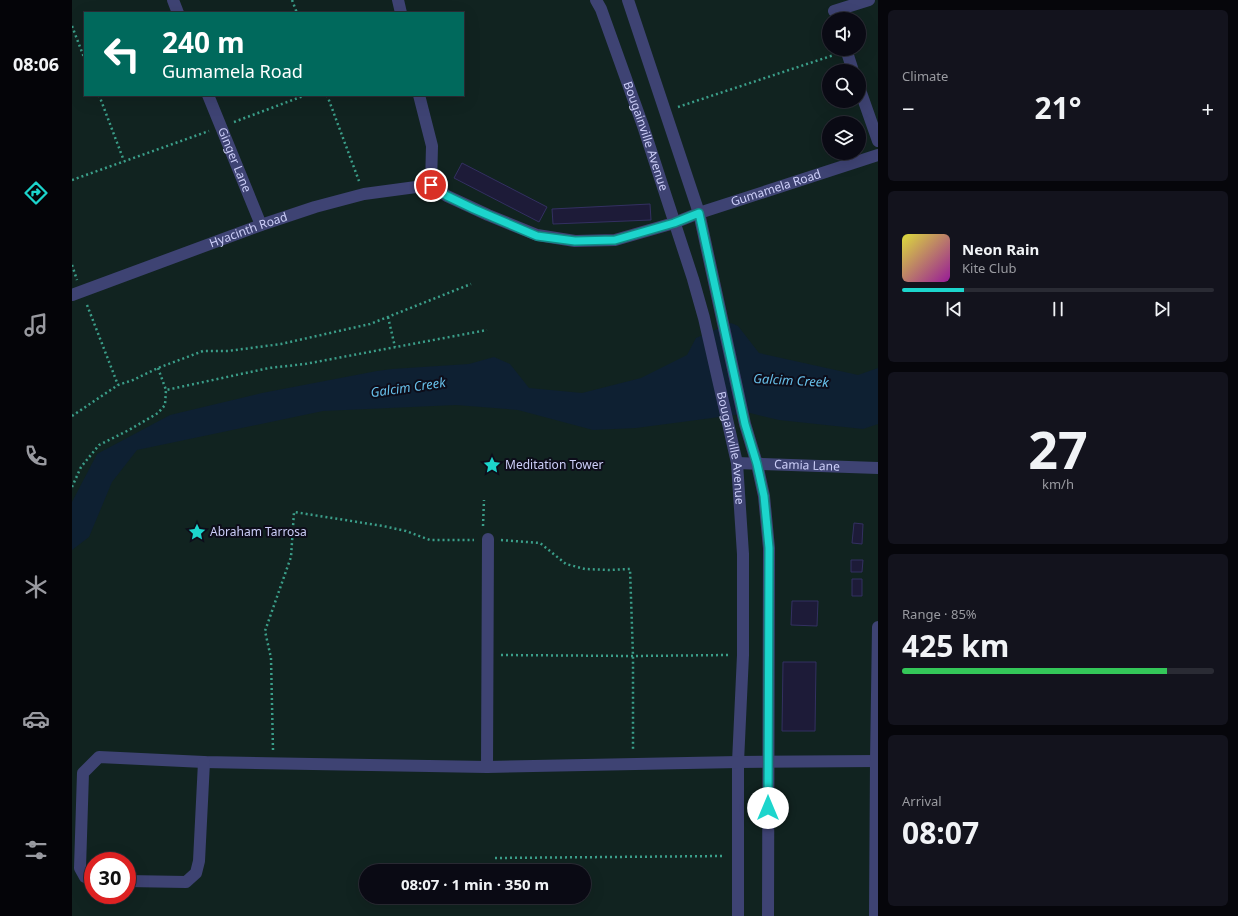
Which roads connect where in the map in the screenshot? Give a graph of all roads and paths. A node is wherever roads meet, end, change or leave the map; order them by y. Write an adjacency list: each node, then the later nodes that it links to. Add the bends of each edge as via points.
1 (173, 0): 8 (street)
2 (292, 0): 9 (path)
3 (398, 0): 10 (street)
4 (596, 0): 29 (street, Bougainville Avenue, via 643,126)
5 (628, 0): 20 (street, Bougainville Avenue)
6 (869, 0): 7 (street)
7 (834, 10)
8 (178, 12)
9 (297, 12)
10 (401, 12)
11 (72, 26): 13 (path)
12 (828, 56): 20 (path)
13 (84, 57)
14 (99, 96): 24 (path)
15 (208, 96): 21 (street, Ginger Lane)
16 (303, 96): 21 (path)
17 (327, 96): 27 (path)
18 (419, 96): 26 (street, via 432,146)
19 (866, 107): 22 (street)
20 (666, 111): 28 (street, Bougainville Avenue)
21 (220, 127): 24 (path); 30 (street, Ginger Lane)
22 (878, 141)
23 (878, 155): 28 (street, Gumamela Road)
24 (124, 161): 25 (path)
25 (72, 180)
26 (431, 185): 27 (street, Hyacinth Road); 29 (street, via 474,209 537,236 575,241 615,240)
27 (364, 194): 30 (street, Hyacinth Road)
28 (699, 213): 29 (street, Gumamela Road); 42 (street, Bougainville Avenue, via 745,424)
29 (674, 223): 41 (street, Bougainville Avenue, via 704,318)
30 (261, 225): 33 (street, Hyacinth Road)
31 (72, 266): 33 (path)
32 (471, 284): 34 (path)
33 (77, 293): 38 (path)
34 (388, 317): 36 (path); 37 (path, via 370,324 281,344 228,351 203,351)
35 (488, 330): 36 (path)
36 (395, 348): 39 (path, via 269,368)
37 (158, 368): 38 (path); 39 (path)
38 (118, 385): 40 (path)
39 (166, 390): 44 (path, via 165,405 158,412 99,445 81,467)
40 (72, 416)
41 (737, 463): 42 (street, Camia Lane); 49 (street, Bougainville Avenue, via 744,554)
42 (757, 464): 43 (street, Camia Lane); 54 (street, Bougainville Avenue, via 764,496 769,548)
43 (878, 468)
44 (72, 487)
45 (484, 500): 46 (path)
46 (485, 540): 48 (street); 50 (path, via 540,543 566,564 585,569 630,569); 55 (path, via 430,540 383,526 294,512 291,557 265,630 271,658)
47 (878, 627): 51 (street)
48 (487, 655): 50 (path); 57 (street)
49 (742, 655): 50 (path); 53 (street, Bougainville Avenue)
50 (634, 656): 56 (path)
51 (877, 761): 54 (street); 64 (street)
52 (204, 762): 55 (street); 60 (street, via 99,757 83,773 80,868); 61 (street, via 199,861 196,873 186,882)
53 (738, 762): 54 (street); 56 (street); 58 (street, Bougainville Avenue)
54 (768, 762): 63 (street, Bougainville Avenue)
55 (274, 763): 57 (street)
56 (632, 765): 57 (street)
57 (487, 767)
58 (738, 856): 59 (path); 62 (street, Bougainville Avenue)
59 (495, 858)
60 (84, 877)
61 (136, 881)
62 (738, 916)
63 (768, 916)
64 (875, 916)

